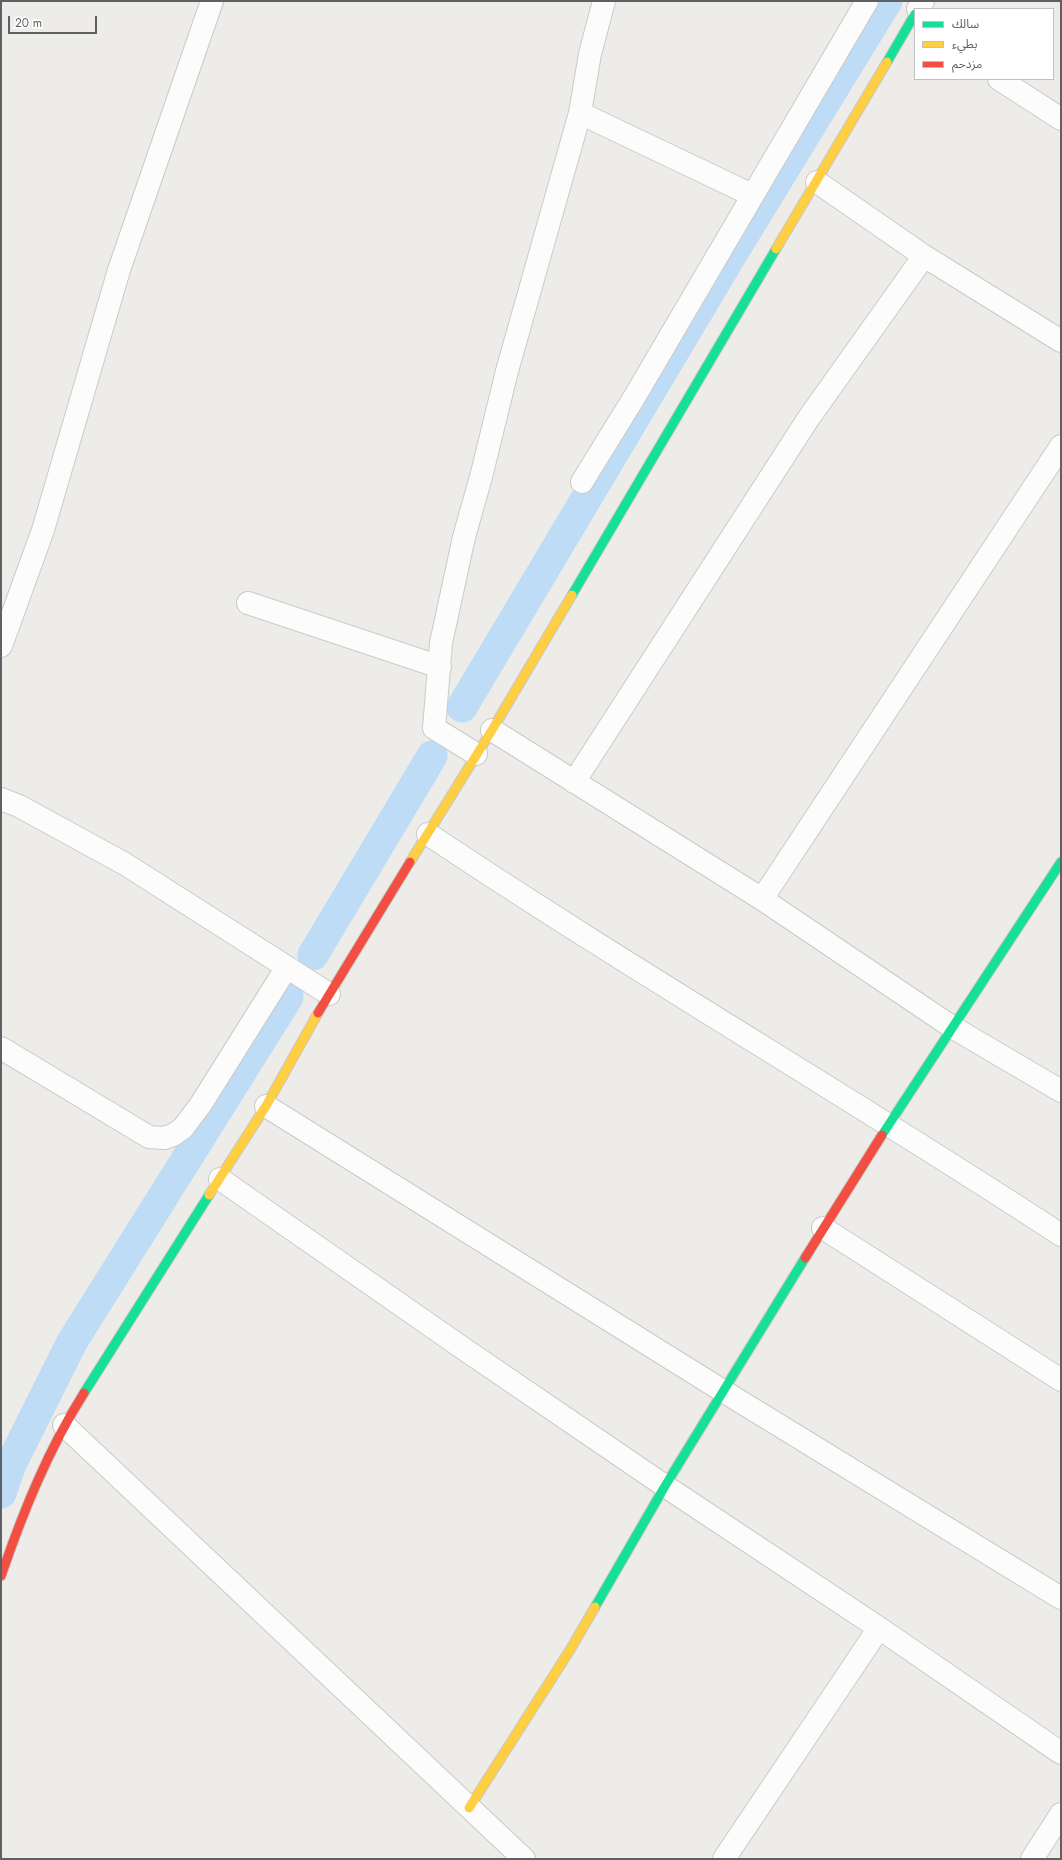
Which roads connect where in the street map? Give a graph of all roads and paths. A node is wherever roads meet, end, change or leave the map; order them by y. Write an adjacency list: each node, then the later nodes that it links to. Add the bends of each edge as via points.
1 (212, 1): 15 (street, via 119,270 44,530)
2 (604, 1): 6 (street, via 590,54)
3 (867, 1): 9 (street)
4 (914, 19): 8 (street)
5 (1001, 80): 7 (street)
6 (580, 113): 9 (street); 16 (street, via 507,371 464,536 441,643)
7 (1061, 120)
8 (817, 182): 10 (street); 17 (street)
9 (752, 195): 13 (street)
10 (924, 256): 11 (street); 19 (street, via 808,419)
11 (1061, 341)
12 (1061, 446): 23 (street)
13 (582, 482)
14 (248, 603): 16 (street)
15 (1, 646)
16 (440, 667): 18 (street, via 434,728)
17 (492, 730): 18 (street); 19 (street)
18 (476, 754): 21 (street)
19 (574, 782): 23 (street)
20 (1, 799): 24 (street, via 19,806 125,864)
21 (428, 834): 25 (street); 30 (street, via 534,905)
22 (1061, 862): 26 (street)
23 (762, 899): 26 (street)
24 (287, 967): 25 (street); 27 (street, via 201,1104 183,1128 164,1138 148,1137)
25 (329, 994): 29 (street)
26 (952, 1027): 28 (street); 30 (street)
27 (1, 1048)
28 (1061, 1091)
29 (266, 1106): 31 (street); 35 (street)
30 (889, 1124): 32 (street); 33 (street)
31 (220, 1179): 36 (street); 37 (street, via 464,1350)
32 (823, 1228): 34 (street); 35 (street)
33 (1061, 1235)
34 (1061, 1380)
35 (723, 1391): 37 (street); 39 (street)
36 (64, 1425): 38 (street, via 22,1516); 42 (street)
37 (665, 1486): 40 (street); 42 (street, via 570,1650)
38 (1, 1576)
39 (1061, 1598)
40 (879, 1628): 41 (street); 45 (street)
41 (1061, 1753)
42 (469, 1808): 44 (street)
43 (1061, 1814): 46 (street)
44 (524, 1859)
45 (724, 1859)
46 (1032, 1859)

